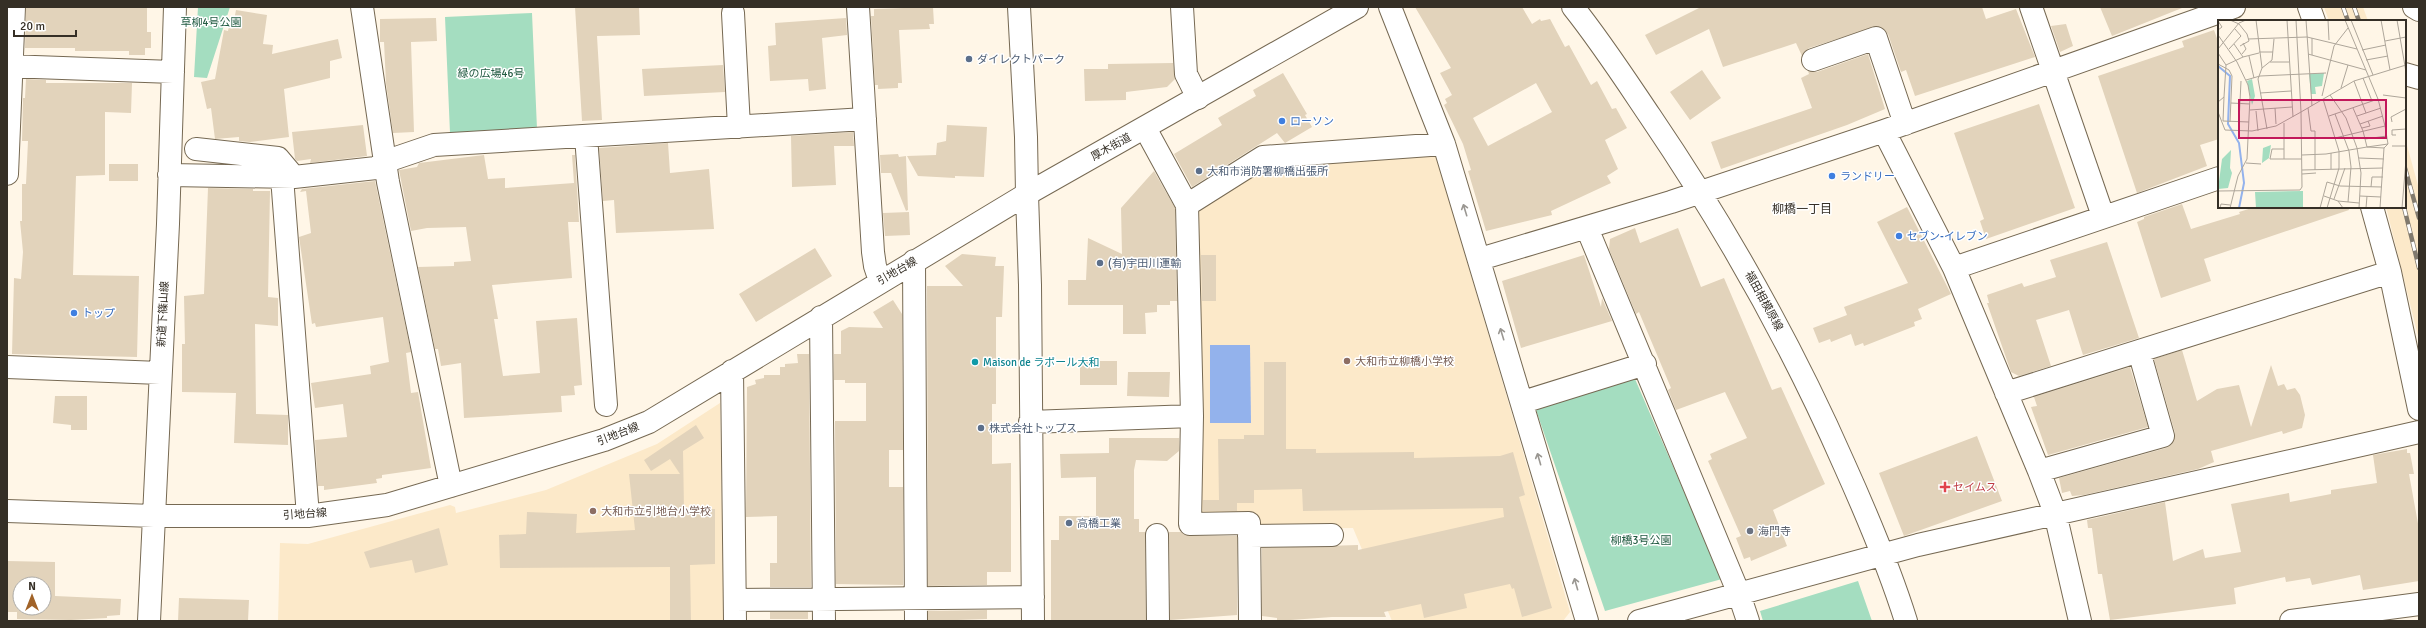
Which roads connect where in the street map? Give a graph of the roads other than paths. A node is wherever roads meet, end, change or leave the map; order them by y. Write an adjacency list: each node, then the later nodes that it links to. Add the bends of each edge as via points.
1 (14, 7): 19 (street)
2 (175, 7): 21 (street, 新道下篠山線)
3 (362, 7): 33 (street)
4 (858, 7): 25 (street)
5 (1019, 7): 39 (street)
6 (1182, 7): 24 (street, via 1186,74)
7 (1357, 7): 24 (street, 厚木街道)
8 (1390, 7): 31 (street)
9 (1573, 7): 38 (street, 福田相模原線, via 1598,39)
10 (2031, 7): 20 (street)
11 (2234, 7): 15 (street)
12 (2309, 7): 17 (street)
13 (2414, 7): 14 (street)
14 (2419, 10)
15 (2199, 12): 20 (street)
16 (733, 13): 27 (street)
17 (2314, 20)
18 (1813, 60): 26 (street, via 1876,38)
19 (9, 66): 21 (street); 34 (street)
20 (2054, 70): 26 (street); 42 (street)
21 (173, 72): 35 (street, 新道下篠山線)
22 (2406, 74): 23 (street)
23 (2419, 78)
24 (1198, 98): 28 (street, 厚木街道)
25 (865, 119): 27 (street); 48 (street, via 874,266)
26 (1905, 124): 29 (street)
27 (739, 127): 30 (street)
28 (1145, 128): 39 (street, 厚木街道); 40 (street)
29 (1884, 131): 38 (street); 46 (street)
30 (586, 136): 33 (street, via 434,145); 57 (street)
31 (1444, 144): 40 (street, via 1263,157); 44 (street, one-way to 31)
32 (196, 148): 36 (street, via 278,158)
33 (384, 162): 36 (street, via 376,168); 63 (street)
34 (7, 174)
35 (169, 175): 36 (street); 54 (street, 新道下篠山線)
36 (288, 177): 67 (street)
37 (2218, 178): 42 (street)
38 (1701, 192): 43 (street); 71 (street, 福田相模原線, via 1770,308 1814,397)
39 (1027, 194): 45 (street, 引地台線); 60 (street)
40 (1187, 205): 59 (street)
41 (2372, 208): 47 (street)
42 (2103, 216): 46 (street)
43 (1587, 228): 44 (street); 51 (street)
44 (1480, 259): 56 (street, one-way to 44)
45 (914, 261): 48 (street, 引地台線); 75 (street)
46 (1954, 268): 55 (street)
47 (2390, 272): 50 (street); 58 (street)
48 (880, 280): 49 (street, 引地台線)
49 (821, 317): 53 (street, 引地台線); 74 (street)
50 (2139, 351): 55 (street); 62 (street, via 2163,436)
51 (1645, 364): 56 (street); 72 (street)
52 (7, 367): 54 (street)
53 (732, 371): 63 (street, 引地台線, via 649,422 604,440); 76 (street)
54 (160, 373): 66 (street, 新道下篠山線)
55 (2006, 394): 62 (street)
56 (1523, 402): 85 (street, one-way to 56)
57 (606, 405)
58 (2419, 409)
59 (1192, 416): 60 (street); 70 (street, via 1190,524 1249,523)
60 (1030, 422): 73 (street)
61 (2419, 432): 65 (street)
62 (2039, 472): 65 (street)
63 (451, 486): 67 (street, 引地台線, via 387,505)
64 (7, 511): 66 (street, 引地台線)
65 (2055, 513): 71 (street); 89 (street)
66 (154, 516): 67 (street, 引地台線); 78 (street, 新道下篠山線)
67 (308, 516)
68 (1157, 535): 83 (street)
69 (1332, 535): 70 (street)
70 (1249, 536): 84 (street)
71 (1882, 555): 72 (street); 88 (street, 福田相模原線)
72 (1739, 594): 86 (street); 87 (street)
73 (1033, 597): 75 (street); 82 (street)
74 (824, 598): 75 (street); 76 (street); 80 (street)
75 (916, 598): 81 (street)
76 (734, 600): 79 (street)
77 (2419, 604): 90 (street)
78 (149, 621)
79 (735, 621)
80 (824, 621)
81 (916, 621)
82 (1033, 621)
83 (1158, 621)
84 (1250, 621)
85 (1587, 621)
86 (1639, 621)
87 (1748, 621)
88 (1906, 621)
89 (2080, 621)
90 (2291, 621)

